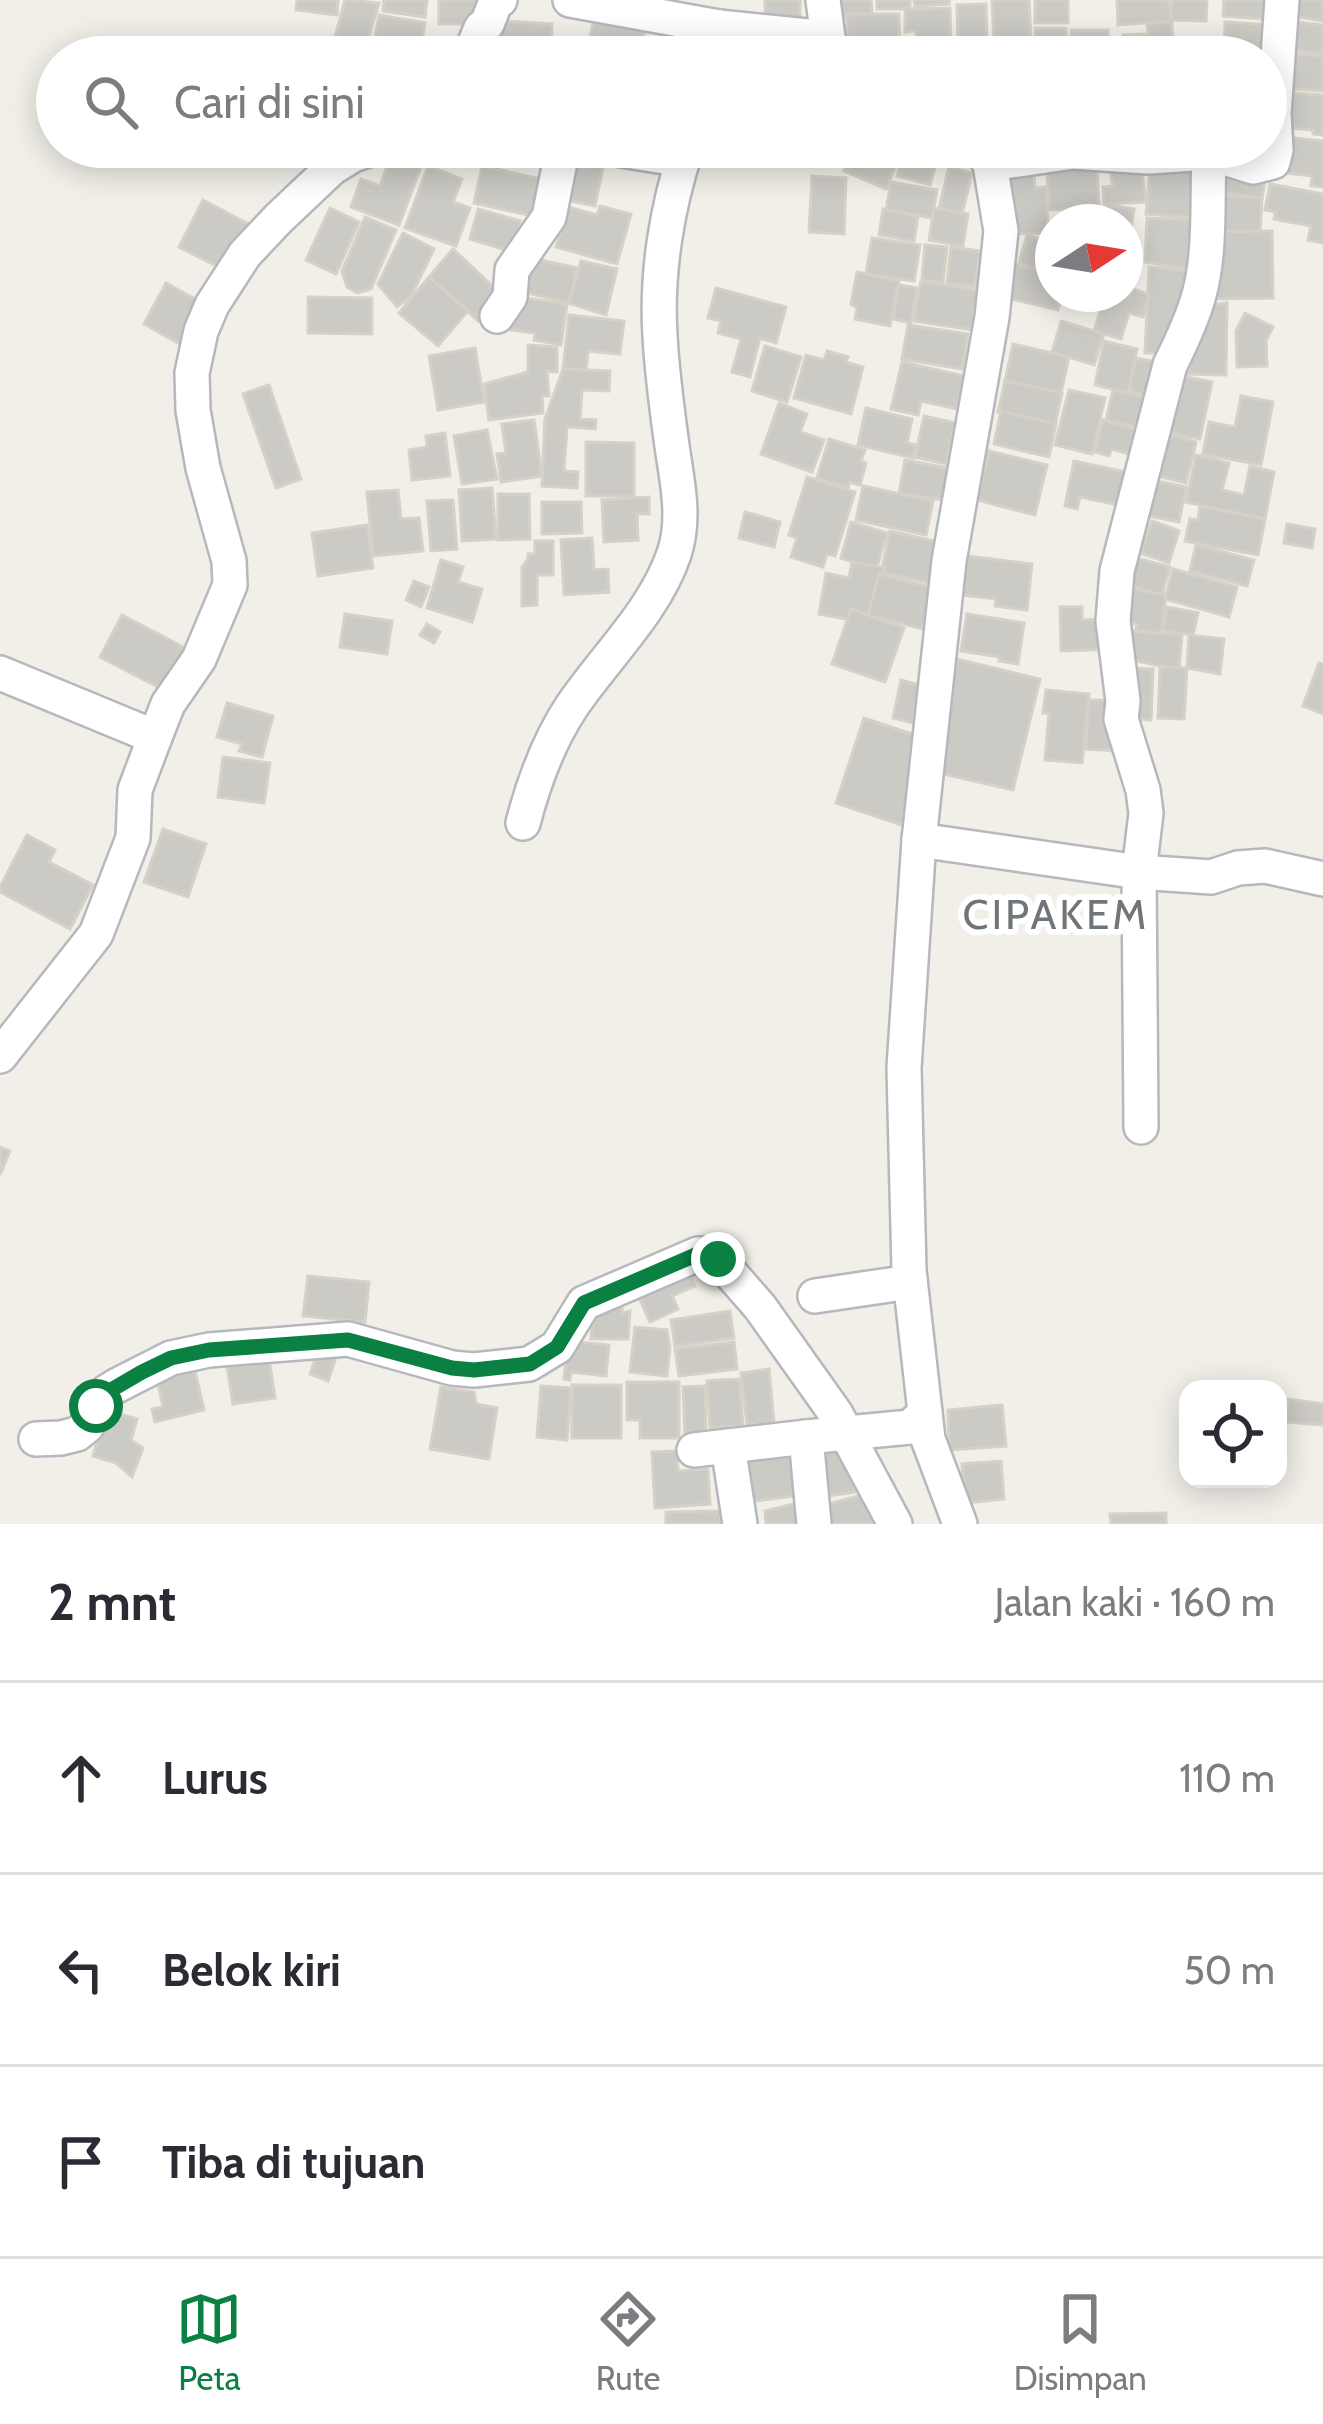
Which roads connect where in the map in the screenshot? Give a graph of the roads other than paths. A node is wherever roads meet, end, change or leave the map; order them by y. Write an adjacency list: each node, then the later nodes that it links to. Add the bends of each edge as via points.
1 (500, 0): 5 (street)
2 (570, 0): 6 (street)
3 (824, 0): 9 (street)
4 (1282, 0): 10 (street)
5 (478, 36)
6 (717, 36)
7 (737, 36): 8 (street)
8 (778, 36)
9 (830, 36)
10 (1279, 36)
11 (332, 168): 18 (street, via 245,254 201,331 194,410 230,585)
12 (559, 168): 16 (street, via 549,217 512,270 510,297)
13 (681, 168): 19 (street, via 668,220 659,333 681,498 675,553 550,743)
14 (987, 168): 20 (street, via 1001,231 950,561)
15 (1209, 168): 21 (street, via 1200,291 1169,365 1117,571 1121,719 1146,813)
16 (496, 316)
17 (0, 673): 18 (street)
18 (155, 737): 23 (street, via 135,790 134,838 96,934)
19 (523, 823)
20 (919, 840): 21 (street); 25 (street, via 904,1068)
21 (1139, 872): 22 (street, via 1211,877 1264,866); 24 (street)
22 (1323, 879)
23 (0, 1056)
24 (1141, 1127)
25 (910, 1282): 26 (street); 27 (street)
26 (815, 1296)
27 (917, 1420): 28 (street); 36 (street)
28 (854, 1433): 29 (street); 30 (street, via 760,1307 718,1259 698,1254 584,1303 557,1347 530,1364 452,1368 348,1340 209,1350 171,1358 116,1386 77,1434); 35 (street)
29 (806, 1436): 31 (street); 34 (street)
30 (36, 1439)
31 (728, 1446): 32 (street); 33 (street)
32 (694, 1450)
33 (740, 1524)
34 (814, 1524)
35 (895, 1524)
36 (960, 1524)

